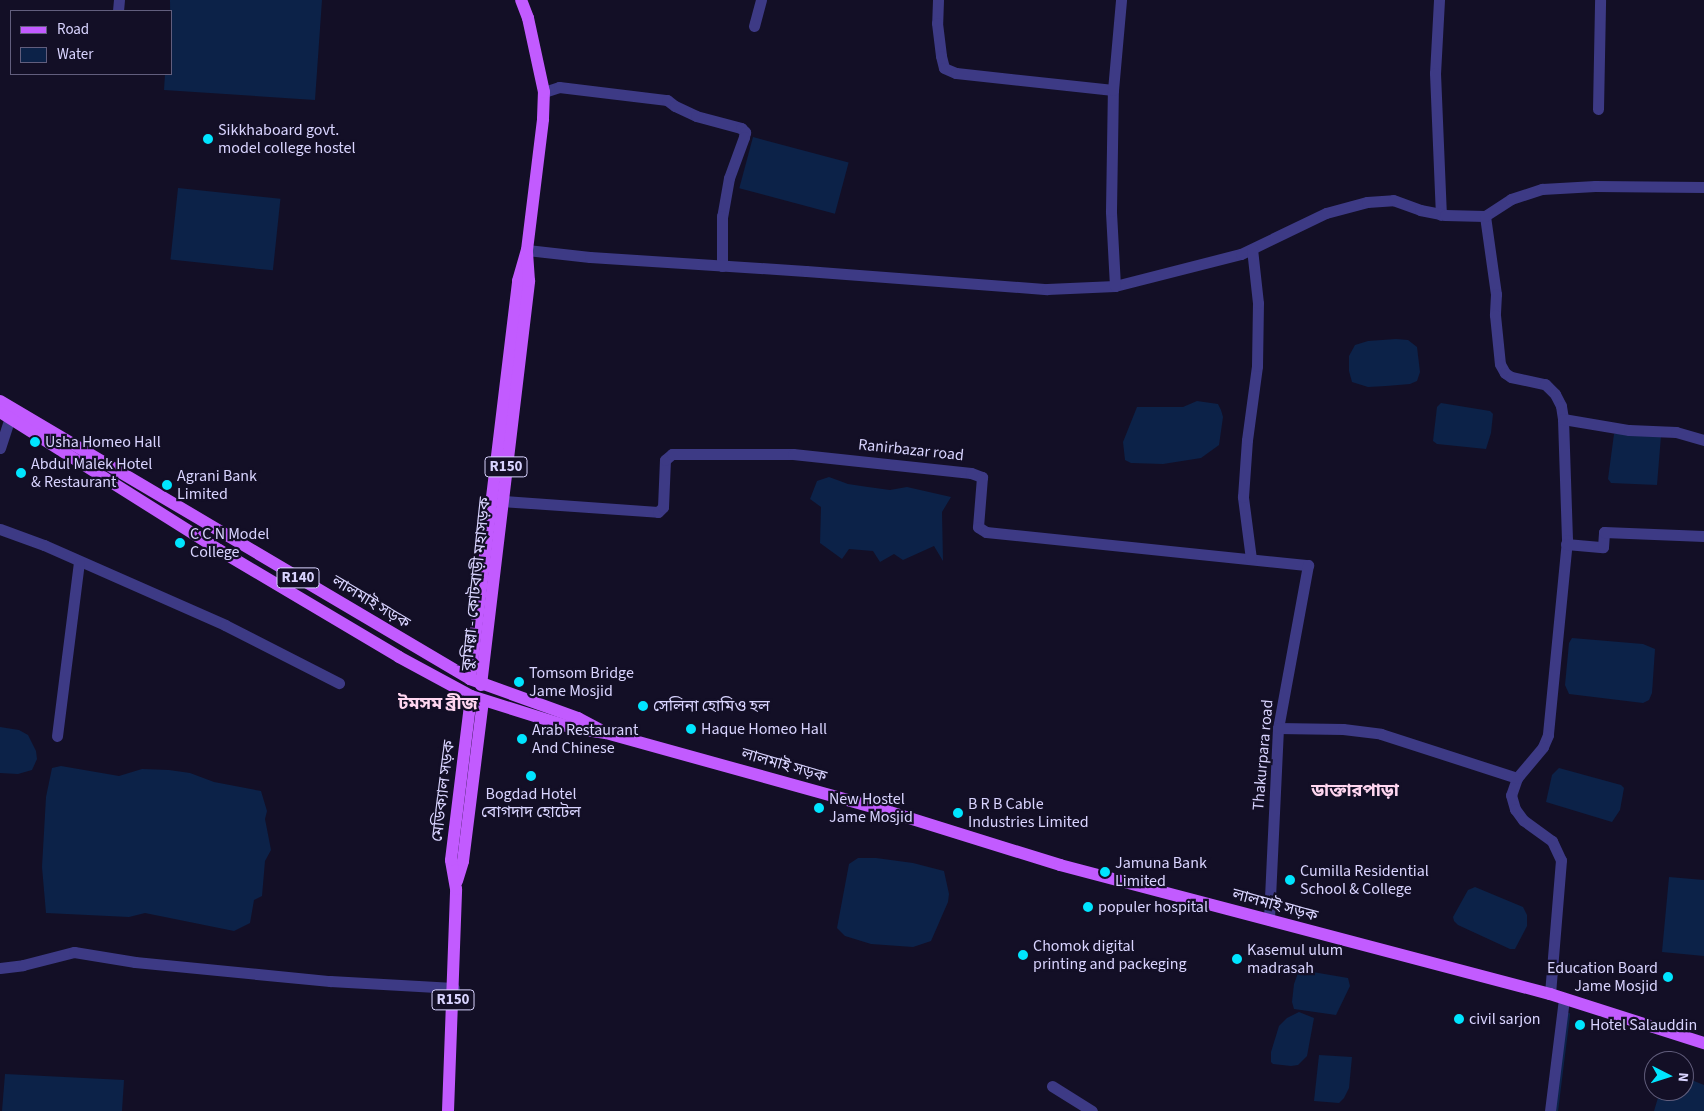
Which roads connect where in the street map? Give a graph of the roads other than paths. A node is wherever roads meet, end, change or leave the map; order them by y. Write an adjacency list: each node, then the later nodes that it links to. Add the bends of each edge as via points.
1 (521, 0): 9 (main road, কুমিল্লা - কোটবাড়ী মহাসড়ক / R150)
2 (761, 0): 7 (street)
3 (938, 0): 8 (street, via 937,23 944,68 956,73)
4 (1121, 0): 8 (street)
5 (1439, 0): 12 (street, via 1435,73)
6 (1600, 0): 10 (street)
7 (754, 26)
8 (1113, 90): 17 (street, via 1111,211)
9 (544, 92): 15 (main road, কুমিল্লা - কোটবাড়ী মহাসড়ক / R150); 16 (street, via 559,88 667,100 696,116 741,128 745,132 744,137 729,178 722,216)
10 (1598, 109)
11 (1704, 188): 13 (street, via 1595,186 1542,189 1510,199)
12 (1441, 215): 13 (street); 14 (street, via 1393,200 1367,202 1326,213)
13 (1485, 216): 20 (street, via 1496,294 1500,364 1511,378 1545,384 1561,406)
14 (1252, 249): 17 (street, via 1184,270); 30 (street, via 1258,303 1257,366 1243,497)
15 (527, 250): 16 (street); 23 (main road, কুমিল্লা - কোটবাড়ী মহাসড়ক / R150, via 518,281)
16 (722, 266): 17 (street, via 1047,289)
17 (1115, 286)
18 (0, 401): 19 (main road, লালমাই সড়ক / R140)
19 (7, 413): 22 (street); 26 (main road, লালমাই সড়ক / R140); 29 (main road, লালমাই সড়ক / R140)
20 (1562, 418): 21 (street, via 1629,430 1676,432); 28 (street)
21 (1704, 440)
22 (0, 448)
23 (499, 480): 24 (main road, কুমিল্লা - কোটবাড়ী মহাসড়ক / R150); 33 (main road, কুমিল্লা - কোটবাড়ী মহাসড়ক / R150)
24 (502, 501): 30 (street, Ranirbazar road, via 658,512 662,507 665,460 672,454 793,454 971,473 982,477 978,527 986,532); 33 (main road, কুমিল্লা - কোটবাড়ী মহাসড়ক / R150)
25 (0, 529): 31 (street)
26 (228, 536): 29 (main road); 33 (main road, লালমাই সড়ক / R140)
27 (1704, 536): 28 (street, via 1604,532 1604,546)
28 (1566, 544): 41 (street, via 1548,735 1544,747)
29 (219, 550): 35 (main road, লালমাই সড়ক / R140)
30 (1251, 560): 32 (street, Ranirbazar road)
31 (79, 561): 34 (street, via 225,625); 39 (street)
32 (1308, 566): 37 (street, Thakurpara road)
33 (476, 682): 38 (main road, লালমাই সড়ক / R140, via 578,718)
34 (338, 683)
35 (471, 696): 36 (main road, লালমাই সড়ক / R140); 40 (main road, মেডিক্যাল সড়ক / R150)
36 (484, 701): 38 (main road, লালমাই সড়ক / R140, via 584,730); 40 (main road, মেডিক্যাল সড়ক / R150)
37 (1278, 728): 41 (street, via 1343,729 1381,734); 42 (street, Thakurpara road)
38 (606, 733): 42 (main road, লালমাই সড়ক / R140, via 877,808 1060,865)
39 (57, 736)
40 (467, 778): 44 (main road, মেডিক্যাল সড়ক / R150, via 451,860 456,889)
41 (1517, 778): 45 (street, via 1511,795 1515,809 1552,842 1561,860)
42 (1269, 920): 45 (main road, লালমাই সড়ক / R140)
43 (0, 968): 44 (street, via 74,952 135,962 330,981)
44 (454, 988): 49 (main road, মেডিক্যাল সড়ক / R150)
45 (1550, 994): 46 (main road, লালমাই সড়ক / R140)
46 (1564, 999): 47 (main road, লালমাই সড়ক / R140); 51 (street)
47 (1704, 1043)
48 (1052, 1086): 50 (street)
49 (448, 1111)
50 (1092, 1111)
51 (1550, 1111)

